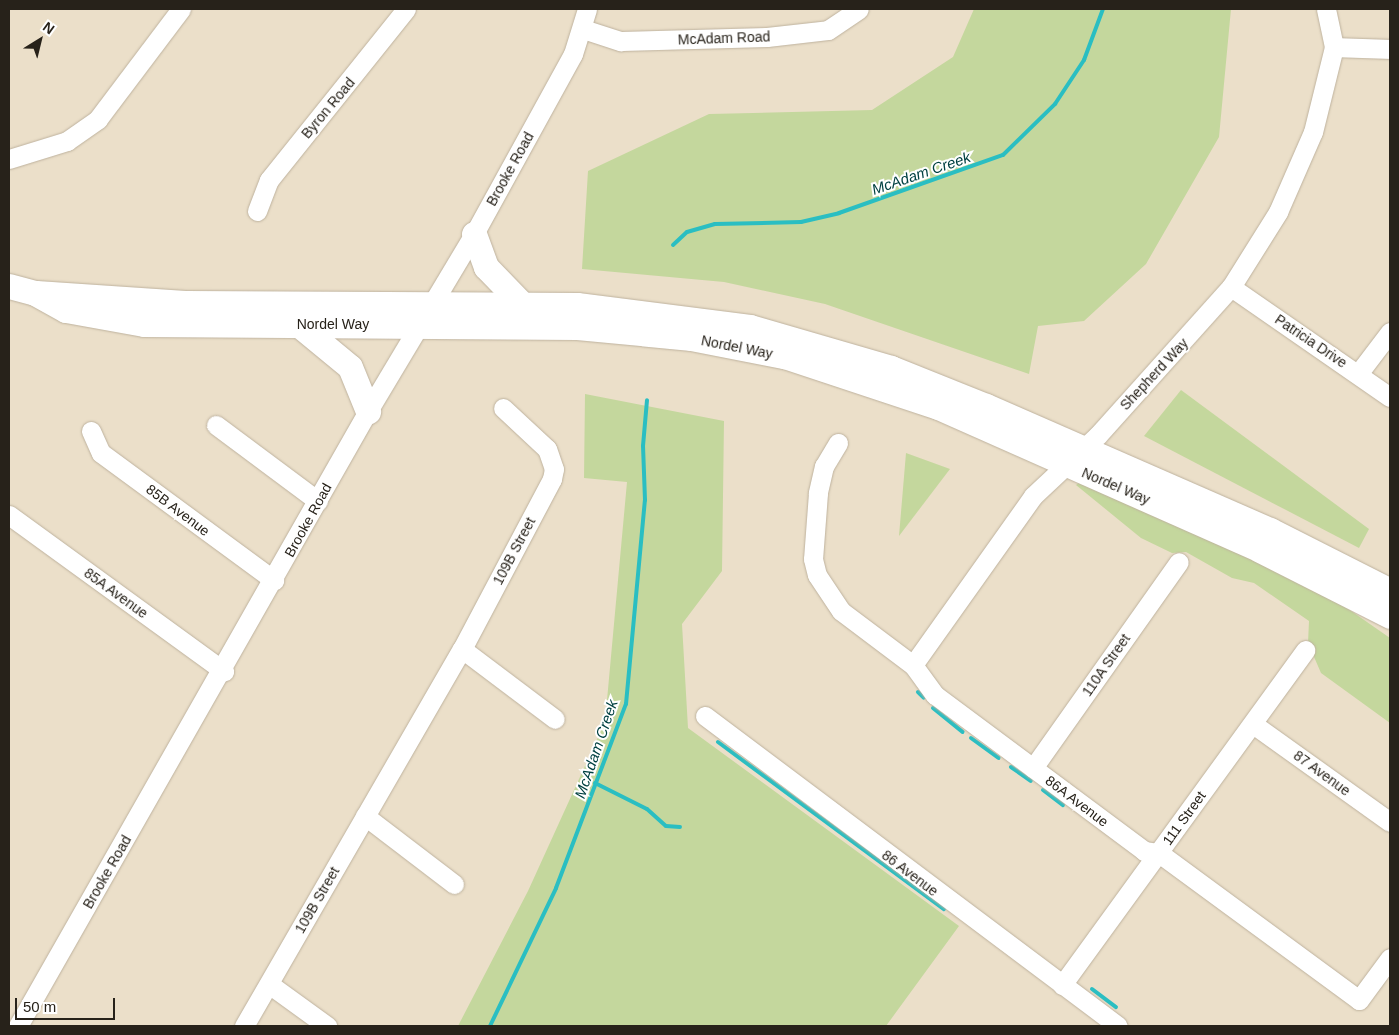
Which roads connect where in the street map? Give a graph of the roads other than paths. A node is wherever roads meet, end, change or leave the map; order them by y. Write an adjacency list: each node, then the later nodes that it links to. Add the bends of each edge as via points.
1 (182, 9): 9 (street, via 98,119 67,141)
2 (406, 9): 10 (street, Byron Road, via 269,180)
3 (587, 9): 6 (street, Brooke Road)
4 (859, 9): 6 (street, McAdam Road, via 828,30 784,36 621,41)
5 (1326, 9): 7 (street, Shepherd Way)
6 (583, 29): 11 (street, Brooke Road)
7 (1334, 47): 8 (street); 13 (street, Shepherd Way, via 1313,132 1278,212)
8 (1390, 49)
9 (9, 159)
10 (257, 211)
11 (474, 234): 15 (main road, via 486,267); 16 (street, Brooke Road)
12 (9, 286): 14 (main road, Nordel Way)
13 (1231, 287): 20 (street, Patricia Drive); 27 (street, Shepherd Way)
14 (35, 293): 16 (main road, Nordel Way, via 185,303); 17 (main road, Nordel Way, via 66,310 144,324)
15 (521, 303): 16 (main road, Nordel Way); 27 (main road, Nordel Way, via 652,311 786,335 891,368)
16 (432, 305): 18 (street, Brooke Road)
17 (298, 324): 18 (main road, Nordel Way); 23 (main road, via 350,367)
18 (420, 326): 23 (street, Brooke Road); 27 (main road, Nordel Way, via 609,330 756,350 896,391)
19 (1390, 332): 20 (street)
20 (1358, 374): 21 (street, Patricia Drive)
21 (1390, 397)
22 (503, 408): 34 (street, 109B Street, via 547,449 554,469 552,479)
23 (368, 411): 28 (street, Brooke Road)
24 (216, 425): 28 (street)
25 (91, 431): 31 (street, 85B Avenue, via 102,453)
26 (838, 443): 36 (street, 86A Avenue, via 824,466 818,492 810,576 841,611)
27 (1074, 457): 32 (main road, Nordel Way, via 1270,530); 33 (main road, Nordel Way); 36 (street, Shepherd Way, via 1016,518)
28 (318, 501): 31 (street, Brooke Road)
29 (9, 515): 37 (street, 85A Avenue)
30 (1179, 562): 41 (street, 110A Street)
31 (274, 580): 37 (street, Brooke Road)
32 (1390, 591)
33 (1390, 616)
34 (462, 650): 39 (street); 42 (street, 109B Street)
35 (1305, 650): 40 (street, 111 Street)
36 (913, 665): 41 (street, 86A Avenue, via 935,695)
37 (224, 671): 49 (street, Brooke Road)
38 (705, 716): 48 (street, 86 Avenue)
39 (555, 719)
40 (1253, 724): 43 (street, 87 Avenue); 44 (street, 111 Street)
41 (1033, 768): 44 (street, 86A Avenue, via 1144,851)
42 (365, 816): 45 (street); 47 (street, 109B Street)
43 (1390, 822)
44 (1159, 853): 46 (street, 86A Avenue, via 1360,1000); 48 (street, 111 Street)
45 (454, 884)
46 (1390, 958)
47 (269, 984): 50 (street, 109B Street); 51 (street)
48 (1062, 985): 52 (street, 86 Avenue)
49 (18, 1026)
50 (244, 1026)
51 (327, 1026)
52 (1118, 1026)

